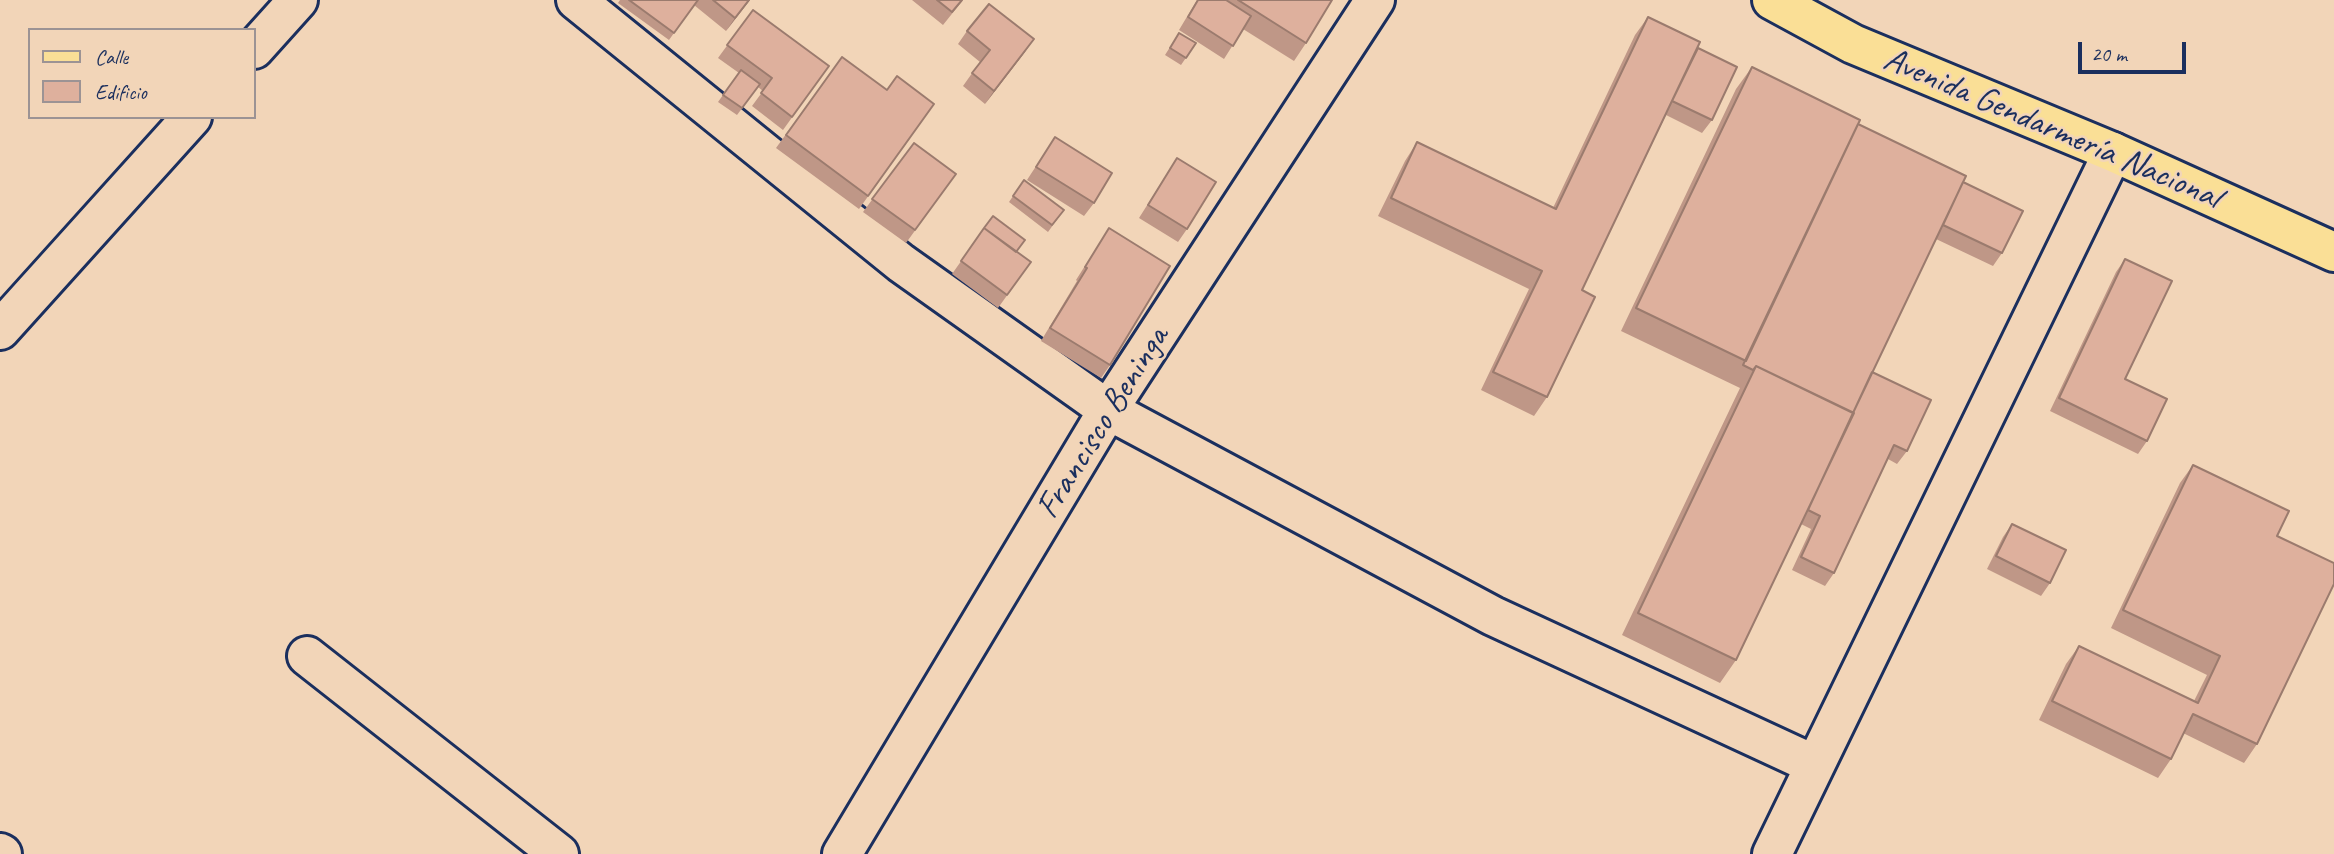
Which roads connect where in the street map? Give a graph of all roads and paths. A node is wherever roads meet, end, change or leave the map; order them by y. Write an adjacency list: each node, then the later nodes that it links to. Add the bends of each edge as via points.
1 (298, 0): 5 (street)
2 (576, 0): 10 (street, via 901,263)
3 (1375, 0): 10 (street, Francisco Beninga)
4 (1772, 0): 7 (main road, Avenida Gendarmería Nacional, via 1853,44)
5 (256, 47)
6 (190, 119): 9 (street)
7 (2113, 152): 8 (main road, Avenida Gendarmería Nacional); 12 (street)
8 (2334, 252)
9 (0, 330)
10 (1108, 410): 12 (street, via 1493,616); 14 (street, Francisco Beninga)
11 (307, 656): 13 (street)
12 (1815, 765): 15 (street)
13 (559, 854)
14 (842, 854)
15 (1772, 854)

